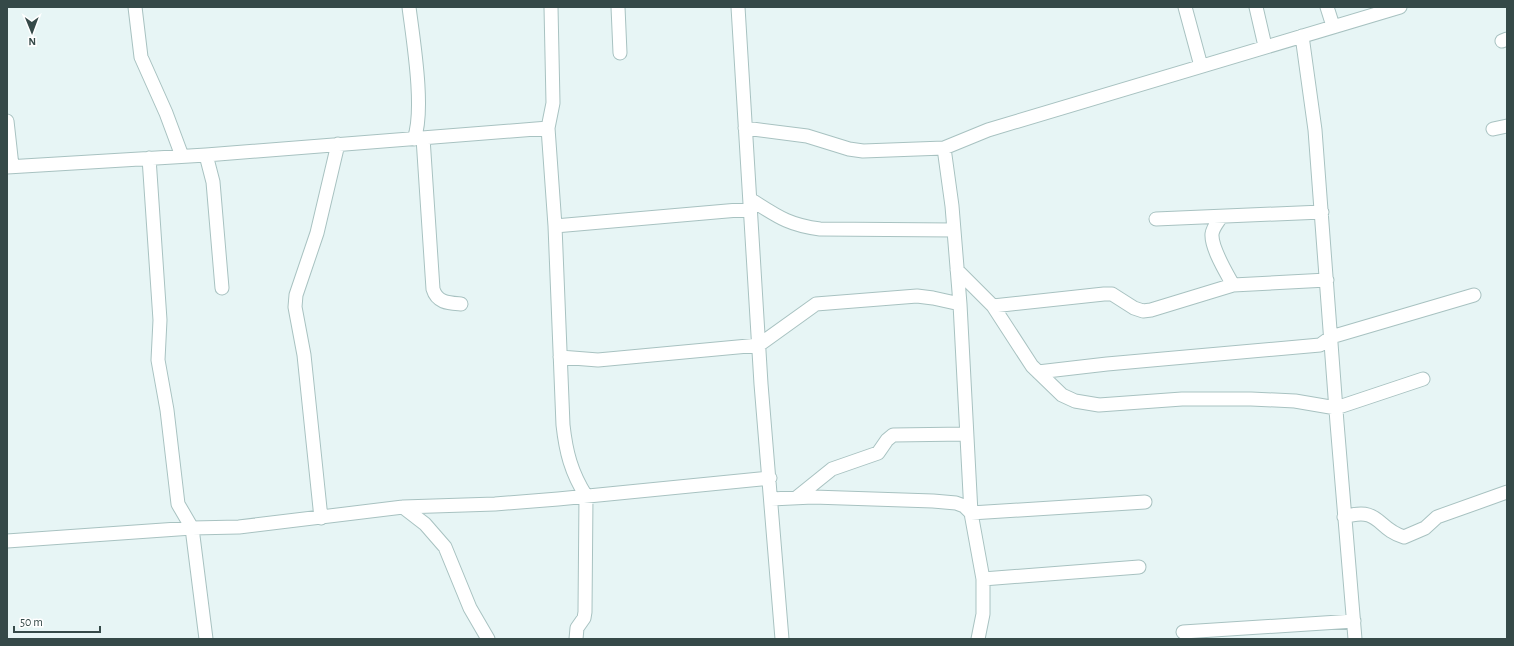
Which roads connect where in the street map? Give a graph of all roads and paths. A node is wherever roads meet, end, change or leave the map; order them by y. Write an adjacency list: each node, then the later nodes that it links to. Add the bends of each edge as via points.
1 (135, 7): 24 (street, via 142,58)
2 (410, 7): 20 (street)
3 (550, 7): 17 (street, via 553,103)
4 (618, 7): 13 (street)
5 (738, 7): 18 (street)
6 (1185, 7): 14 (street)
7 (1256, 7): 12 (street)
8 (1327, 7): 10 (street)
9 (1400, 7): 10 (street)
10 (1333, 26): 11 (street)
11 (1302, 36): 12 (street); 28 (street, via 1315,130)
12 (1265, 46): 14 (street)
13 (620, 53)
14 (1201, 66): 22 (street, via 988,130)
15 (7, 121): 26 (street)
16 (1507, 126): 19 (street)
17 (548, 128): 20 (street); 31 (street)
18 (745, 128): 22 (street, via 807,136 863,151); 27 (street)
19 (1493, 129)
20 (418, 138): 21 (street); 38 (street, via 433,289 439,300)
21 (338, 144): 23 (street); 57 (street, via 317,233 296,295 295,307 304,355)
22 (944, 148): 32 (street)
23 (206, 155): 24 (street); 36 (street, via 213,182)
24 (182, 156): 25 (street)
25 (149, 158): 26 (street); 58 (street, via 160,320 158,360 167,410 178,504)
26 (10, 167)
27 (750, 204): 31 (street); 32 (street, via 800,226 820,229); 42 (street)
28 (1322, 212): 29 (street); 34 (street)
29 (1222, 217): 30 (street); 35 (street, via 1212,234)
30 (1156, 219)
31 (555, 226): 43 (street)
32 (954, 230): 33 (street)
33 (957, 270): 39 (street); 40 (street)
34 (1327, 280): 35 (street); 41 (street)
35 (1233, 285): 40 (street, via 1151,310 1134,308 1112,294)
36 (222, 288)
37 (1474, 295): 41 (street)
38 (461, 304)
39 (960, 304): 42 (street, via 917,296 823,302 807,309); 47 (street)
40 (993, 306): 44 (street)
41 (1331, 337): 44 (street, via 1320,345 1306,347); 46 (street)
42 (759, 345): 43 (street, via 598,360); 48 (street)
43 (560, 357): 50 (street, via 566,454 577,482)
44 (1038, 372): 46 (street, via 1062,395 1093,405 1182,399 1251,399 1295,401)
45 (1423, 379): 46 (street)
46 (1336, 408): 56 (street)
47 (966, 434): 51 (street, via 893,435 878,453 832,469); 55 (street)
48 (770, 478): 50 (street); 52 (street)
49 (1507, 492): 56 (street, via 1437,517 1421,530 1404,537 1387,529 1381,520 1374,516 1363,514)
50 (586, 496): 54 (street, via 495,504); 66 (street, via 584,618 577,628)
51 (796, 498): 52 (street); 55 (street, via 956,503)
52 (771, 499): 67 (street)
53 (1145, 502): 55 (street)
54 (403, 507): 57 (street); 65 (street, via 426,524 445,547 470,608)
55 (971, 513): 61 (street)
56 (1344, 517): 62 (street)
57 (321, 518): 58 (street, via 239,527)
58 (192, 528): 59 (street); 64 (street)
59 (7, 541)
60 (1139, 567): 61 (street)
61 (983, 579): 68 (street, via 983,614)
62 (1354, 621): 63 (street); 69 (street)
63 (1183, 632)
64 (206, 639)
65 (488, 639)
66 (576, 639)
67 (782, 639)
68 (978, 639)
69 (1355, 639)

